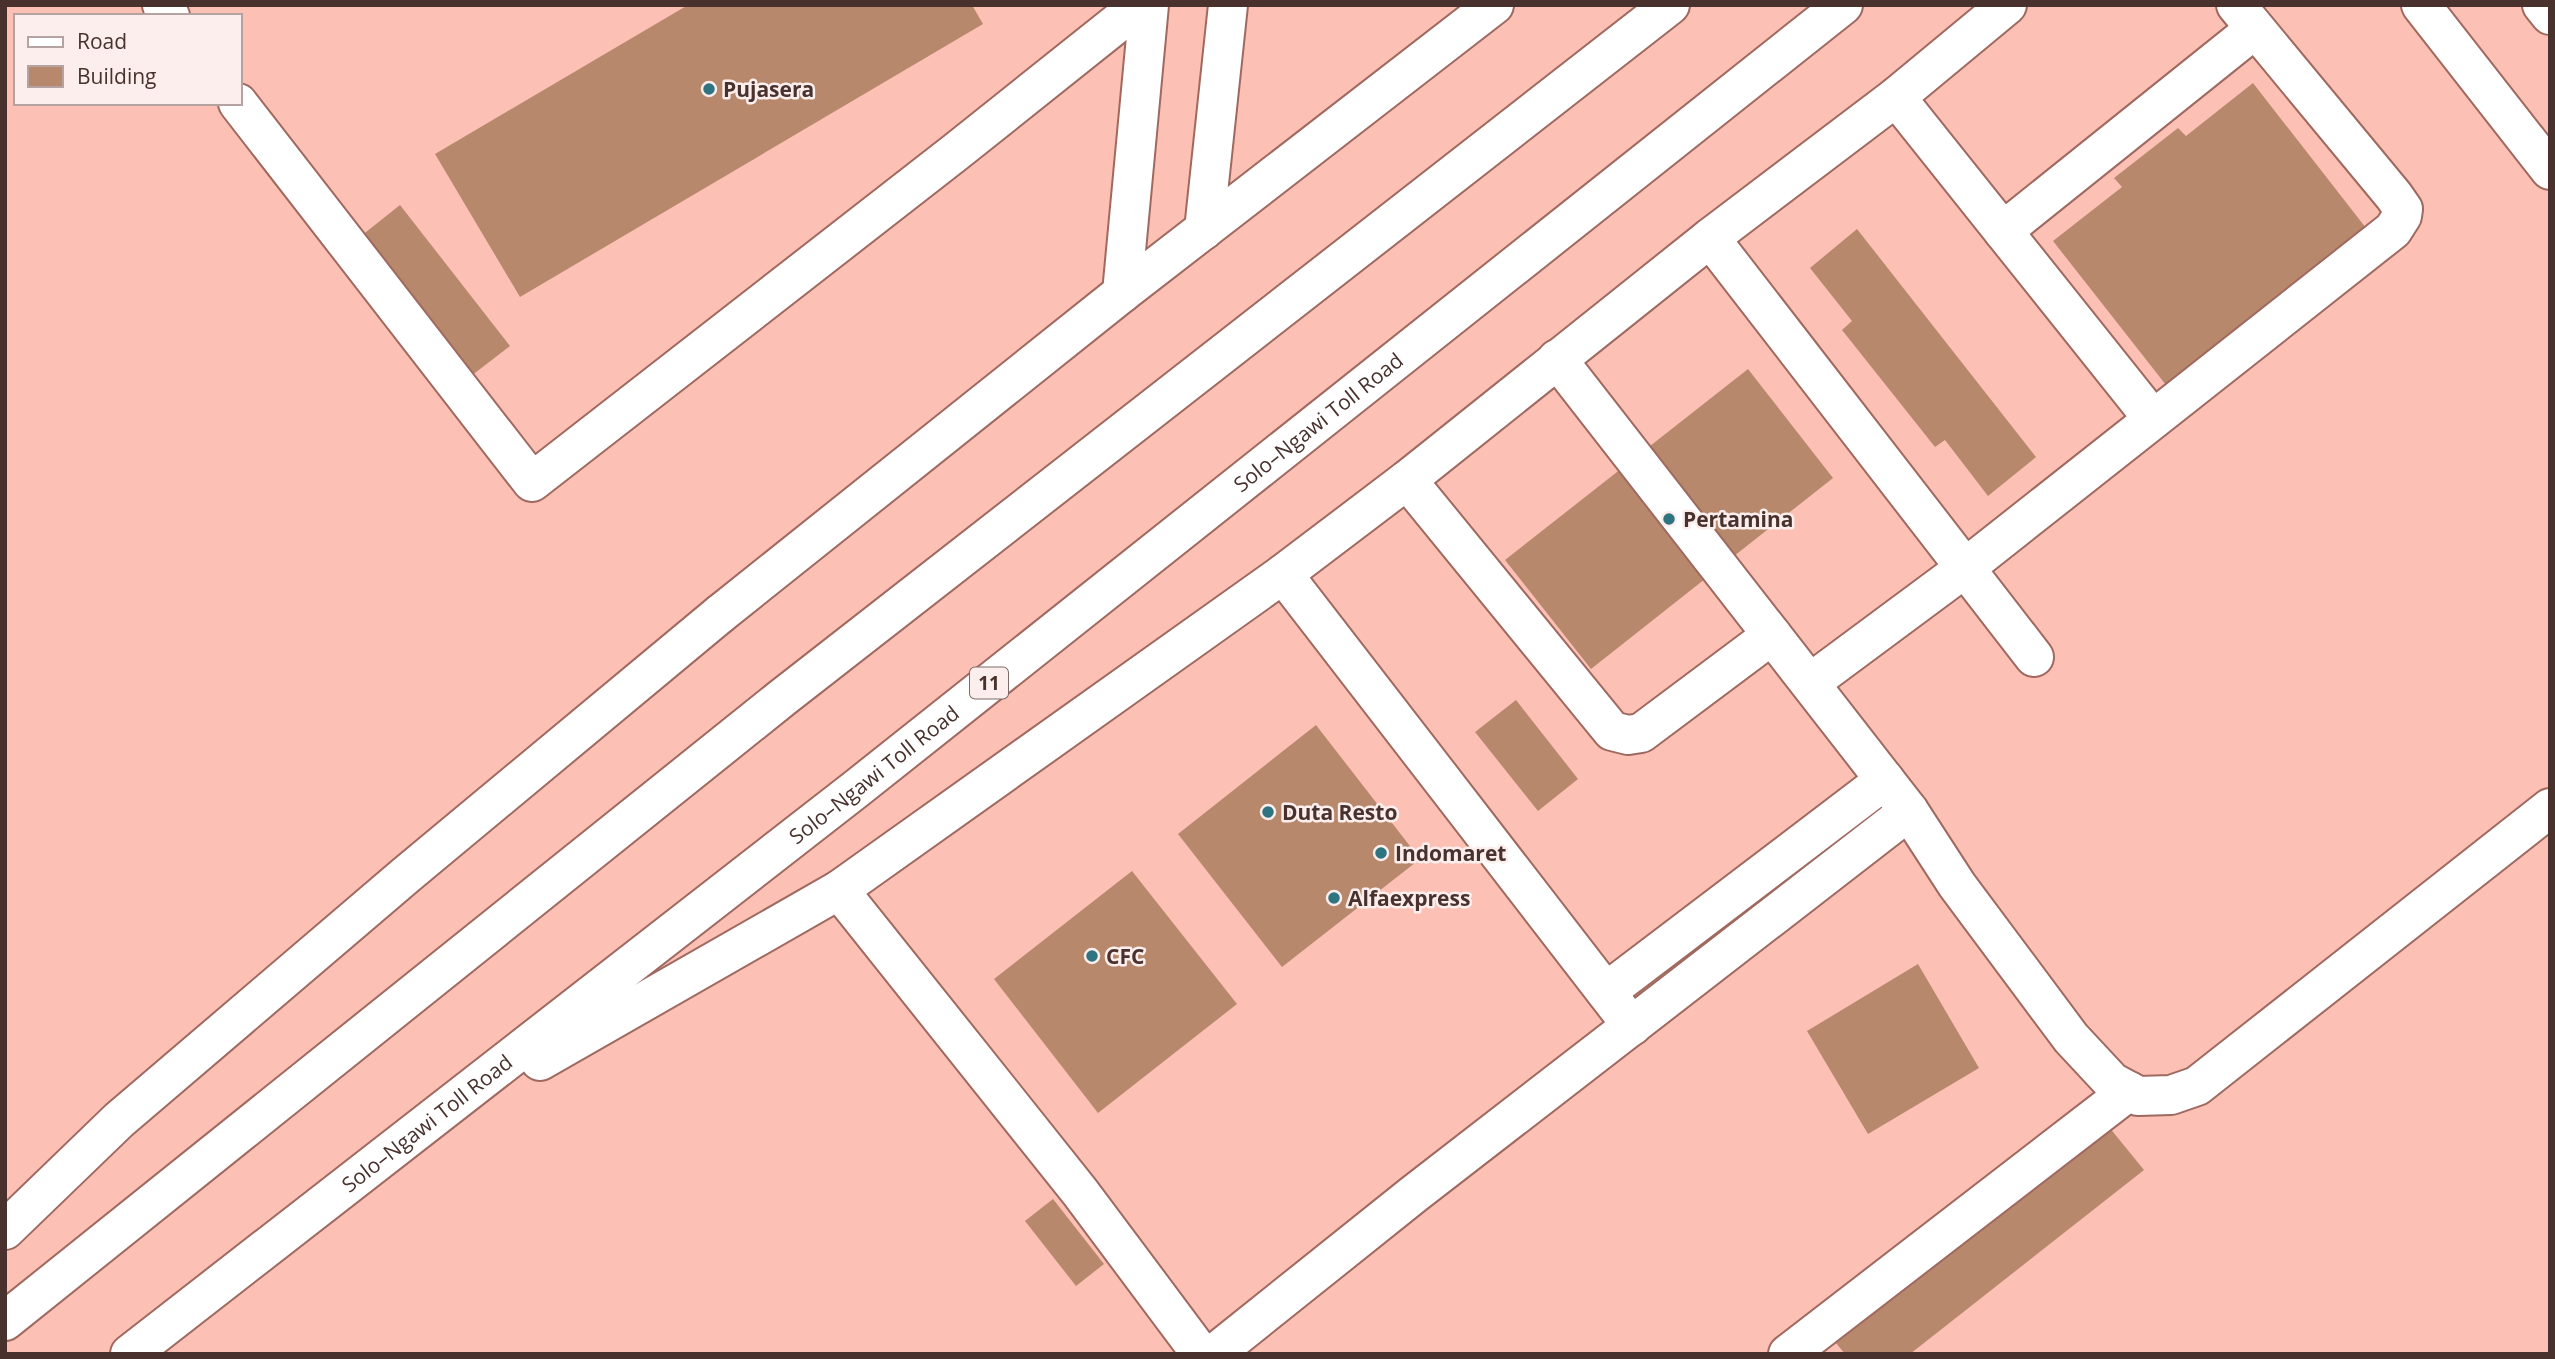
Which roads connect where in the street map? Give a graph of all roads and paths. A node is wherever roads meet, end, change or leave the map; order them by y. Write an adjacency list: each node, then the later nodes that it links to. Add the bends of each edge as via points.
1 (1140, 5): 13 (main road, via 532,482)
2 (1149, 5): 18 (main road)
3 (1228, 5): 15 (main road)
4 (1494, 5): 15 (main road)
5 (1670, 5): 36 (main road, via 782,698)
6 (1843, 5): 34 (main road, Solo–Ngawi Toll Road / 11)
7 (2007, 5): 12 (main road)
8 (2421, 5): 14 (main road)
9 (2542, 5): 10 (main road)
10 (2550, 15)
11 (2245, 17): 16 (main road); 20 (main road, via 2394,197 2403,209 2402,216 2393,230)
12 (1896, 97): 16 (main road); 17 (main road)
13 (240, 105)
14 (2550, 170)
15 (1204, 230): 18 (main road)
16 (2003, 231): 20 (main road)
17 (1710, 238): 19 (main road); 22 (main road)
18 (1122, 293): 35 (main road, via 720,614 406,875 130,1111)
19 (1557, 359): 21 (main road); 24 (main road)
20 (2154, 419): 22 (main road)
21 (1407, 480): 23 (main road); 24 (main road, via 1612,731 1641,733)
22 (1965, 568): 25 (main road); 26 (main road)
23 (1283, 574): 30 (main road); 31 (main road)
24 (1772, 635): 26 (main road)
25 (2034, 657)
26 (1810, 683): 27 (main road)
27 (1885, 780): 29 (main road); 31 (main road)
28 (2550, 808): 33 (main road, via 2197,1086 2171,1095 2138,1096)
29 (1909, 811): 32 (main road); 33 (main road, via 1957,885 2071,1038 2112,1083)
30 (839, 890): 34 (main road); 38 (main road, via 1080,1192)
31 (1606, 992): 32 (main road)
32 (1632, 1026): 39 (main road)
33 (2129, 1091): 40 (main road)
34 (425, 1126): 37 (main road, Solo–Ngawi Toll Road / 11)
35 (5, 1230)
36 (5, 1321)
37 (130, 1354)
38 (1201, 1354)
39 (1214, 1354)
40 (1788, 1354)

